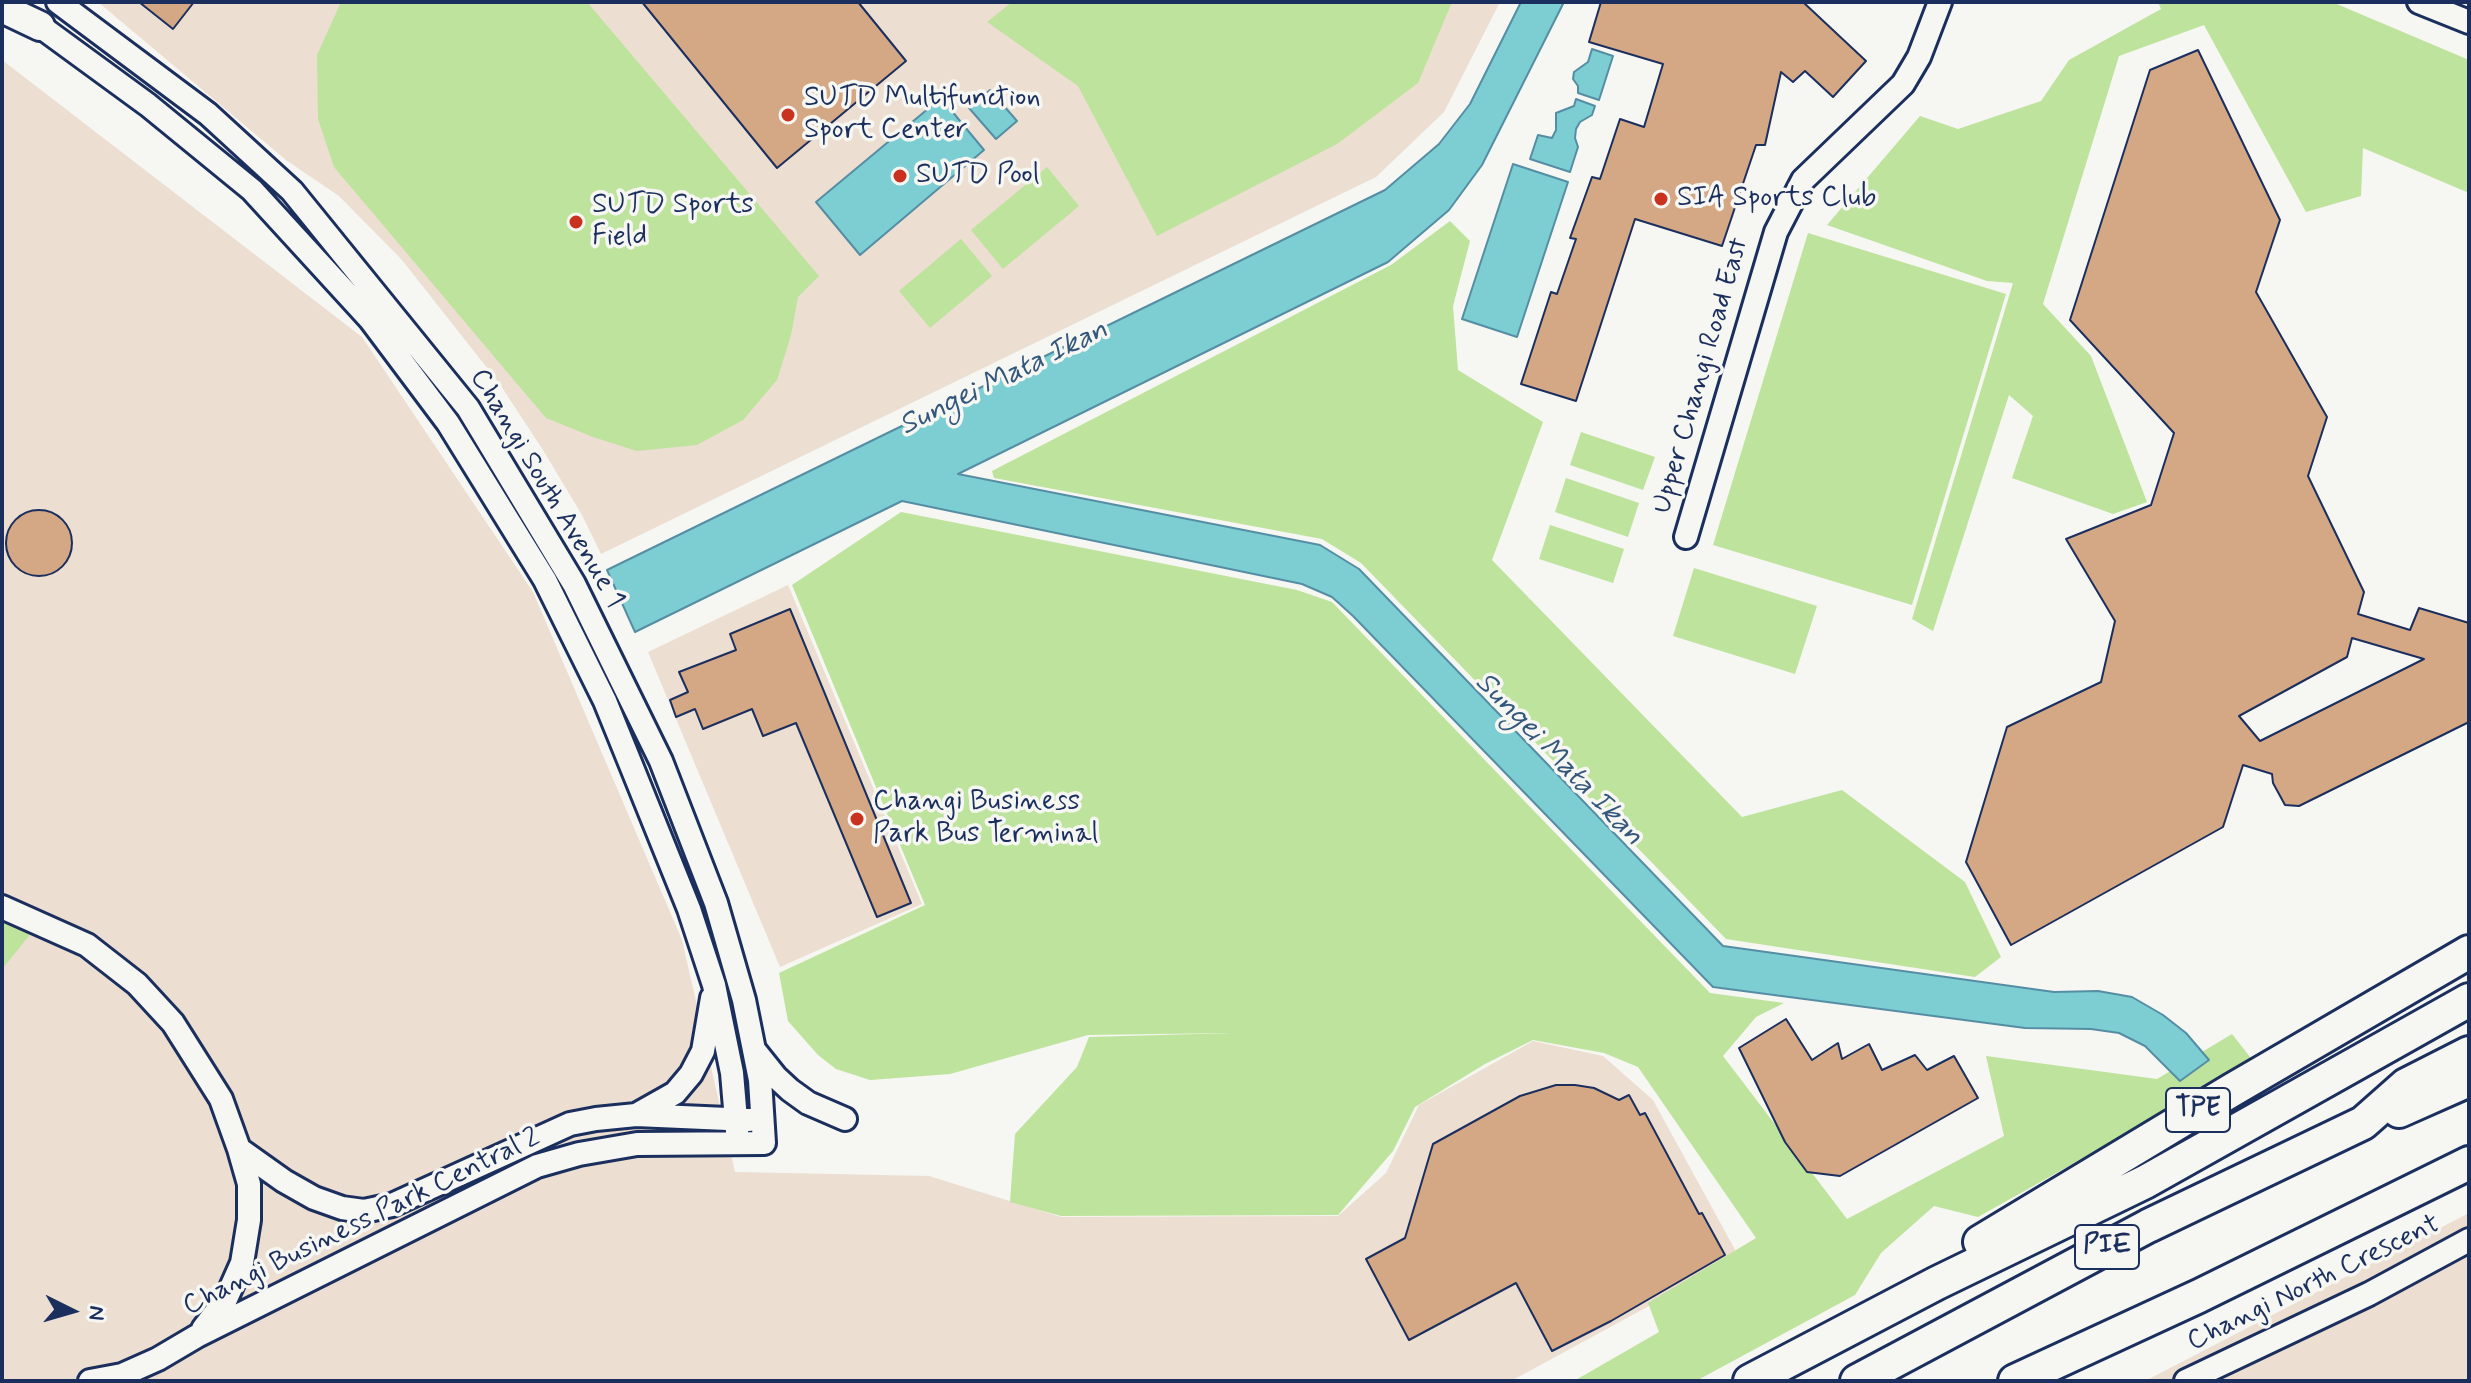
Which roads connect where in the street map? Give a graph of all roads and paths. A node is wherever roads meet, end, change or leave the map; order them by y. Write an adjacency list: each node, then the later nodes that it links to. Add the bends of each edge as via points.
1 (9, 2): 7 (street, Changi South Avenue 1)
2 (58, 2): 13 (street, Changi South Avenue 1, via 208,114 292,191 468,408 574,584 661,761 716,903)
3 (1940, 2): 8 (street, Upper Changi Road East, via 1903,84 1803,180 1776,232)
4 (2419, 2): 6 (street)
5 (2, 8): 7 (main road)
6 (2460, 13)
7 (40, 26): 11 (street, Changi South Avenue 1, via 252,190 370,319 448,423 539,570 605,701)
8 (1686, 537)
9 (2, 907): 23 (street, via 87,945 137,984 195,1056 221,1099)
10 (2469, 952): 26 (highway, TPE, via 1995,1233 1950,1266)
11 (714, 985): 16 (street, Changi South Avenue 1, via 703,1051 691,1074 675,1093); 18 (street, Changi South Avenue 1, via 731,1061)
12 (2469, 1000): 26 (highway, PIE, via 2145,1182)
13 (756, 1051): 17 (street, via 790,1090); 19 (street, Changi South Avenue 1)
14 (2469, 1053): 20 (highway, PIE, via 2406,1085)
15 (2469, 1080): 20 (highway)
16 (636, 1115): 18 (street, Changi Business Park Central 2); 23 (street, Changi Business Park Central 2, via 570,1124 392,1205 364,1211 314,1198)
17 (845, 1119)
18 (736, 1120): 19 (street, Changi Business Park Central 2); 21 (street, Changi South Avenue 1)
19 (763, 1120): 22 (street, Changi South Avenue 1)
20 (2363, 1123): 30 (highway, PIE, via 2148,1226)
21 (738, 1143): 22 (street, Changi Business Park Central 2); 27 (street, Changi Business Park Central 2, via 637,1144 537,1166)
22 (764, 1143)
23 (239, 1149): 27 (street, via 249,1184 242,1263 226,1299)
24 (2469, 1163): 31 (highway)
25 (2469, 1240): 32 (street, Changi North Crescent)
26 (1937, 1283): 29 (highway, PIE)
27 (197, 1336): 28 (street, Changi Business Park Central 2, via 122,1375)
28 (90, 1381)
29 (1750, 1381)
30 (1857, 1381)
31 (2015, 1381)
32 (2186, 1381)

